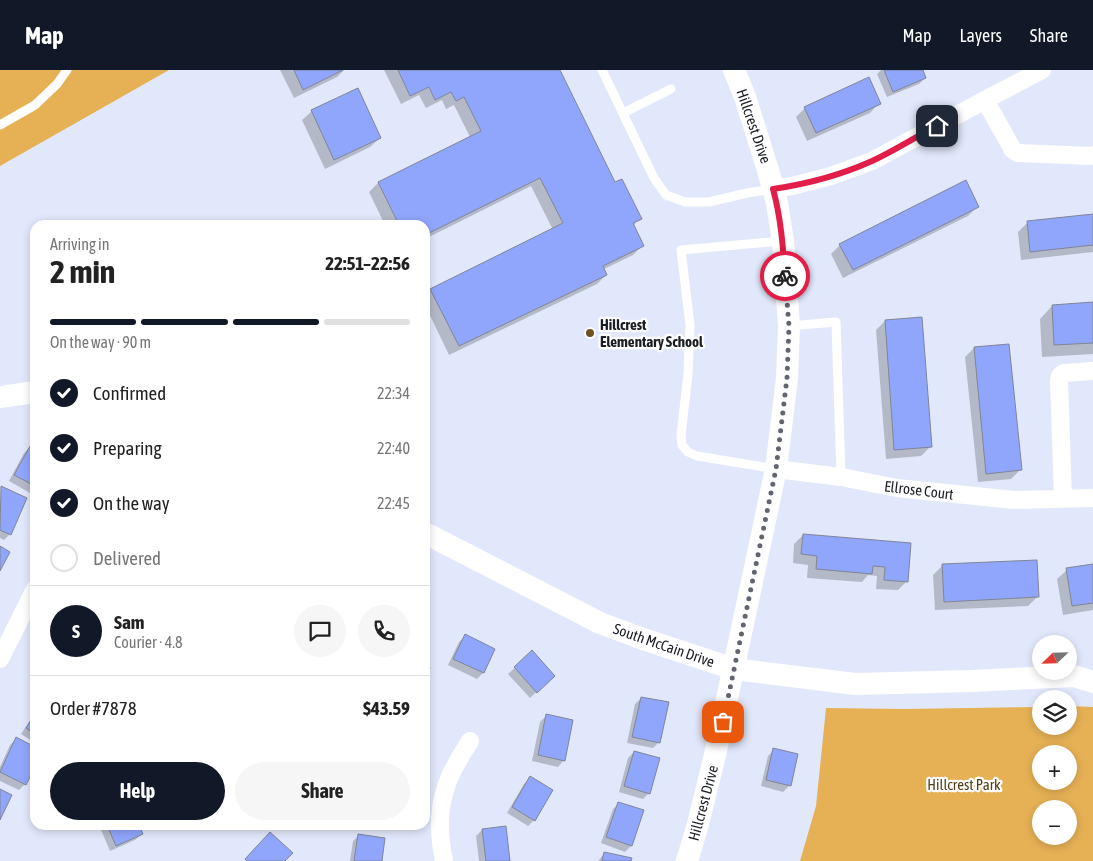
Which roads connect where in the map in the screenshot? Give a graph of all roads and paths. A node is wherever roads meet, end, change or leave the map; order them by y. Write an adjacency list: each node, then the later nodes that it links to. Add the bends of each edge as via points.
1 (67, 70): 8 (lane, via 35,105)
2 (602, 70): 7 (lane)
3 (734, 70): 10 (street, Hillcrest Drive)
4 (1042, 70): 6 (street)
5 (671, 89): 7 (lane)
6 (985, 100): 9 (street, via 1013,150 1018,153); 10 (street, via 872,161 831,176)
7 (623, 113): 10 (lane, via 654,178 666,195 685,202 709,202)
8 (0, 125)
9 (1093, 155)
10 (773, 189): 11 (street, Hillcrest Drive)
11 (783, 242): 12 (street, Hillcrest Drive); 16 (lane, via 682,250 690,325 682,445 698,456)
12 (789, 326): 16 (street, Hillcrest Drive, via 787,378); 17 (lane, via 836,322)
13 (1093, 371): 18 (street, via 1060,376)
14 (30, 393): 15 (street)
15 (0, 397)
16 (776, 469): 17 (street, Ellrose Court); 23 (street, Hillcrest Drive)
17 (841, 477): 18 (street, Ellrose Court, via 897,488 1014,500)
18 (1063, 498): 19 (street, Ellrose Court)
19 (1093, 498)
20 (430, 537): 23 (street, South McCain Drive, via 600,623)
21 (30, 599): 22 (street)
22 (0, 659)
23 (734, 669): 24 (street, South McCain Drive, via 855,684); 27 (street, Hillcrest Drive)
24 (1087, 675)
25 (470, 741): 26 (street, via 445,787 440,812)
26 (444, 861)
27 (687, 861)

